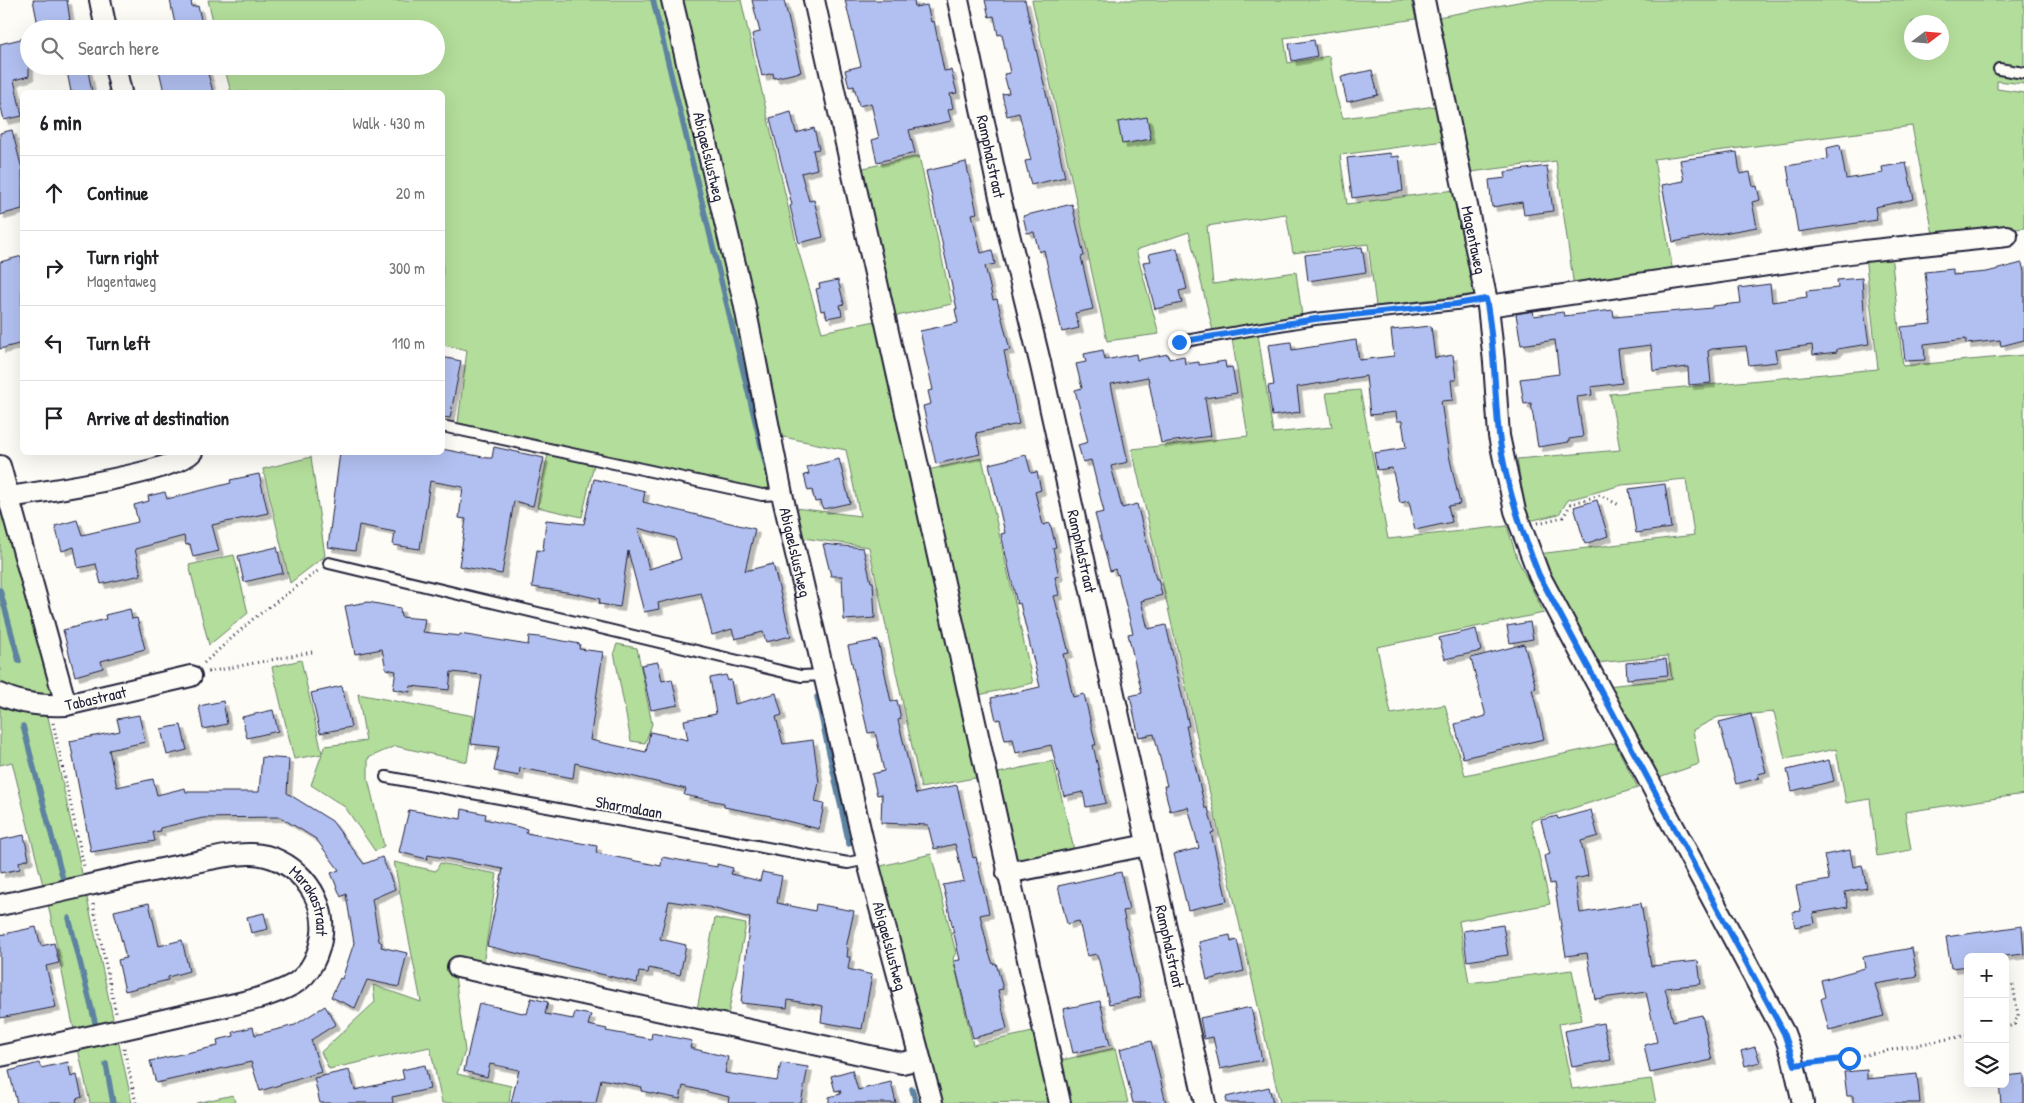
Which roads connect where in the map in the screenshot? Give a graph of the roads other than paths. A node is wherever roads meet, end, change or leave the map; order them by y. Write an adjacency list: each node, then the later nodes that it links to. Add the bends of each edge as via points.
1 (100, 0): 6 (street)
2 (672, 0): 17 (street, Abigaelslustweg, via 744,302)
3 (814, 0): 27 (street)
4 (958, 0): 25 (street, Ramphalstraat)
5 (1424, 0): 12 (street, Magentaweg)
6 (104, 20)
7 (1999, 69): 8 (lane)
8 (2024, 72)
9 (117, 75): 10 (street)
10 (121, 90)
11 (2007, 236): 12 (street, via 1864,251)
12 (1487, 302): 13 (lane, via 1315,319); 35 (street, Magentaweg, via 1500,436 1520,527 1539,575 1784,1033)
13 (1179, 342)
14 (445, 427): 17 (lane, via 762,495)
15 (189, 455): 18 (street, via 169,465)
16 (0, 466): 18 (street)
17 (782, 494): 20 (street, Abigaelslustweg)
18 (9, 497): 23 (street)
19 (329, 563): 20 (lane, via 801,676)
20 (825, 675): 26 (street, Abigaelslustweg)
21 (191, 676): 23 (street, Tabastraat)
22 (0, 694): 23 (street, Tabastraat, via 34,704)
23 (66, 705)
24 (386, 777): 26 (lane, Sharmalaan, via 848,863)
25 (1147, 845): 27 (street); 34 (street, Ramphalstraat)
26 (867, 859): 31 (street, Abigaelslustweg)
27 (1007, 872): 33 (street)
28 (0, 905): 30 (street, Marakastraat, via 226,856 252,854 276,858 303,878 319,910 322,930 319,949 311,966 294,984 267,995)
29 (458, 967): 31 (street, via 902,1063)
30 (0, 1056)
31 (920, 1059): 32 (street, Abigaelslustweg)
32 (932, 1103)
33 (1060, 1103)
34 (1204, 1103)
35 (1803, 1103)

